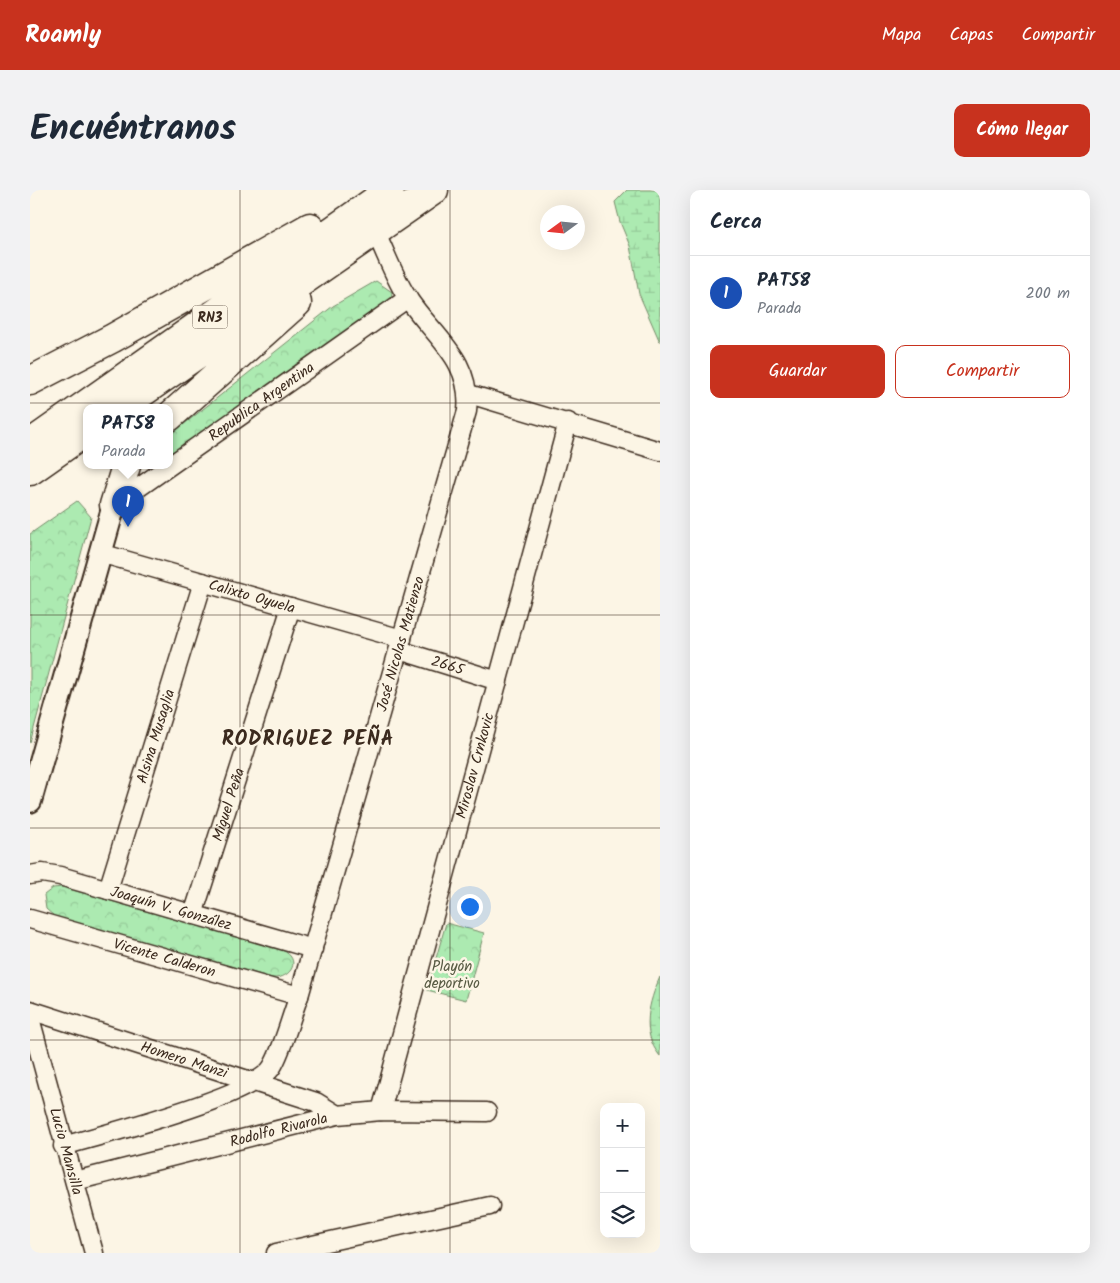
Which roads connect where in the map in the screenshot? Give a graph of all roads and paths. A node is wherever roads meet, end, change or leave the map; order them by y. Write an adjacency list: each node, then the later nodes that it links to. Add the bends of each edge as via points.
1 (376, 190): 6 (highway)
2 (390, 190): 8 (highway, RN3)
3 (434, 190): 4 (highway, RN3)
4 (375, 231): 5 (street, José Nicolas Matienzo); 9 (highway, RN3); 11 (highway)
5 (408, 298): 7 (street, José Nicolas Matienzo, via 462,368); 16 (street, Republica Argentina)
6 (30, 381)
7 (469, 394): 12 (street); 24 (street, José Nicolas Matienzo, via 467,411)
8 (87, 404)
9 (126, 404)
10 (83, 407): 14 (highway, RN3)
11 (173, 413)
12 (568, 422): 15 (street); 25 (street, Miroslav Crnkovic)
13 (83, 434): 19 (highway)
14 (30, 444)
15 (660, 451)
16 (173, 463)
17 (125, 469): 20 (highway)
18 (165, 469): 20 (street, Republica Argentina)
19 (30, 471)
20 (114, 505): 21 (street)
21 (100, 553): 22 (street, Calixto Oyuela); 26 (street)
22 (203, 582): 23 (street, Calixto Oyuela); 28 (street, Alsina Musaglia)
23 (291, 607): 24 (street, Calixto Oyuela); 29 (street, Miguel Peña)
24 (400, 645): 25 (street, 2665); 31 (street, José Nicolas Matienzo)
25 (498, 681): 36 (street, Miroslav Crnkovic)
26 (30, 801)
27 (30, 875): 28 (street, Joaquín V. González, via 60,876)
28 (108, 890): 29 (street, Joaquín V. González)
29 (193, 915): 31 (street, Joaquín V. González)
30 (30, 919): 32 (street, Vicente Calderon)
31 (313, 949): 32 (street, José Nicolas Matienzo)
32 (299, 996): 35 (street, José Nicolas Matienzo, via 272,1068)
33 (30, 1010): 35 (street, Homero Manzi)
34 (30, 1018): 39 (street, Lucio Mansilla)
35 (257, 1082): 38 (street, Homero Manzi, via 316,1102); 39 (street, via 209,1102)
36 (381, 1111): 37 (street, Rodolfo Rivarola); 38 (street, Rodolfo Rivarola)
37 (487, 1112)
38 (337, 1115): 40 (street, Rodolfo Rivarola)
39 (64, 1146): 40 (street, Lucio Mansilla)
40 (75, 1181): 42 (street, Lucio Mansilla)
41 (490, 1206): 43 (street)
42 (94, 1253)
43 (276, 1253)

